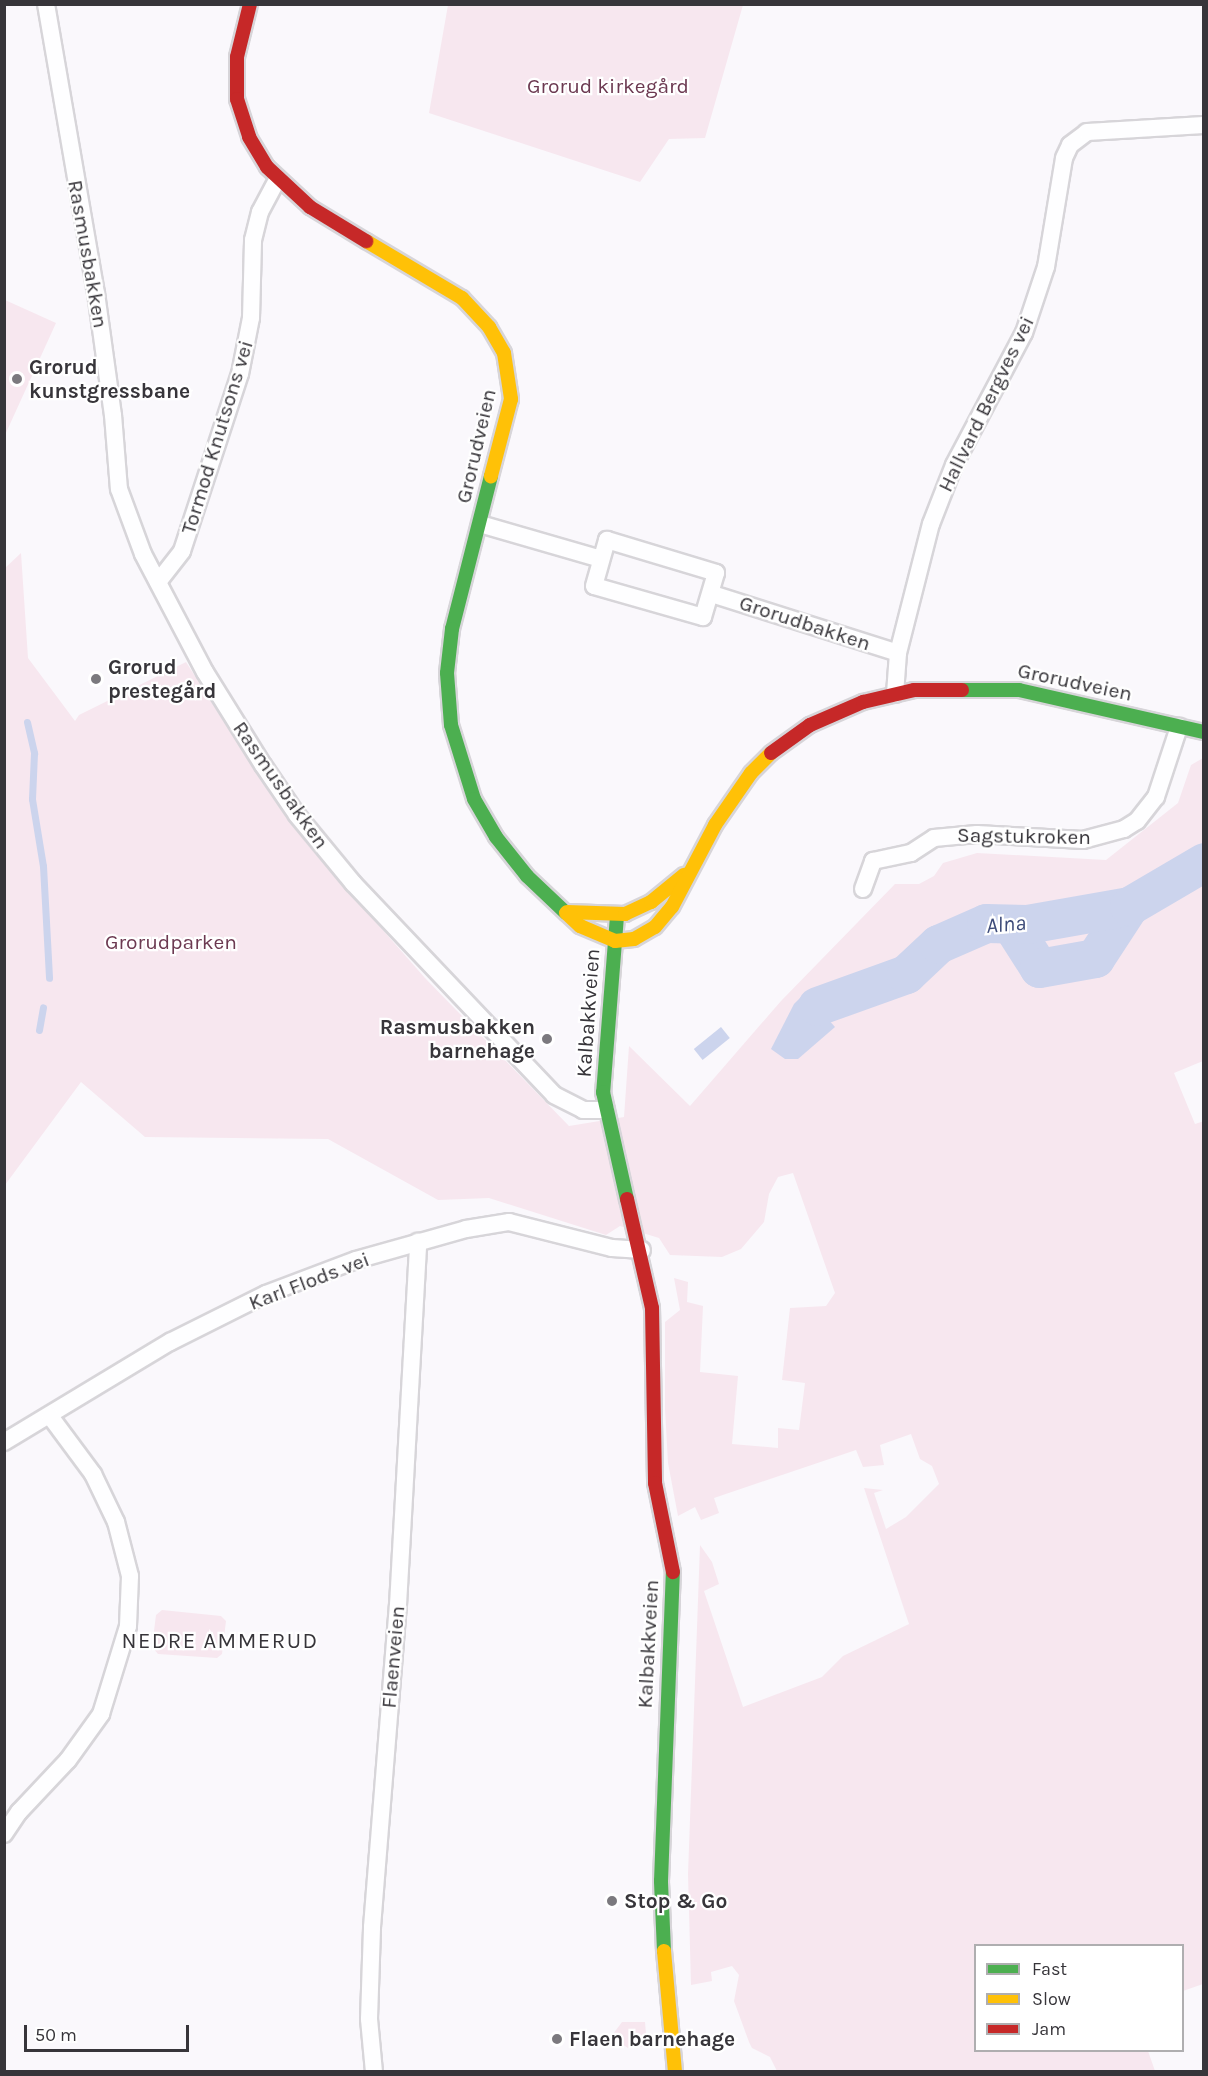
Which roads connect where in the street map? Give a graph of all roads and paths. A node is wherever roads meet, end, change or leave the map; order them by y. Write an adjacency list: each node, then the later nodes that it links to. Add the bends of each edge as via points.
1 (46, 4): 7 (street, Rasmusbakken, via 96,293 119,489 132,532)
2 (250, 4): 4 (street, Grorudveien, via 237,57 237,99 256,153)
3 (1203, 125): 9 (street, Hallvard Bergves vei, via 1087,132 1070,145 1064,158 1046,267 1024,333 972,429 931,524)
4 (277, 180): 5 (street, Grorudveien, via 310,207 462,298 497,339 509,367 511,399); 7 (street, Tormod Knutsons vei, via 260,212 253,240 251,318 240,374 182,551)
5 (480, 524): 6 (street); 15 (street, Grorudveien, via 450,649 448,700 455,748 474,799 496,837 527,876)
6 (601, 559): 8 (street, Grorudbakken, via 607,540 716,573); 8 (street, Grorudbakken, via 594,586 703,617)
7 (158, 582): 18 (street, Rasmusbakken, via 205,672 275,784 353,883 554,1095 583,1110)
8 (712, 594): 9 (street, Grorudbakken)
9 (898, 653): 10 (street, Hallvard Bergves vei)
10 (895, 694): 11 (street, Grorudveien, via 967,687 1019,690); 13 (street, Grorudveien, via 830,714 770,754 732,798)
11 (1179, 727): 12 (street, Grorudveien); 14 (street, Sagstukroken, via 1156,797 1137,821 1124,829 1083,840 977,834 934,838 911,853 873,861)
12 (1203, 732)
13 (690, 870): 16 (street, Grorudveien, via 651,902); 17 (street, Grorudveien, via 663,919 634,939)
14 (863, 889)
15 (567, 912): 16 (street, Grorudveien); 17 (street, Grorudveien, via 591,933)
16 (617, 916): 17 (street, Kalbakkveien)
17 (615, 941): 18 (street, Kalbakkveien, via 603,1052)
18 (606, 1110): 20 (street, Kalbakkveien)
19 (418, 1242): 20 (street, Karl Flods vei, via 508,1222 612,1248); 21 (street, Karl Flods vei, via 356,1260 266,1294 129,1365); 24 (street, Flaenveien, via 398,1605 372,1927 369,2019)
20 (642, 1250): 25 (street, Kalbakkveien, via 654,1324 655,1483 673,1561 661,1881 664,1970)
21 (50, 1416): 22 (street, Karl Flods vei); 23 (street, via 93,1474 116,1522 130,1576 128,1626 101,1714 68,1760)
22 (4, 1442)
23 (4, 1834)
24 (374, 2072)
25 (675, 2072)

